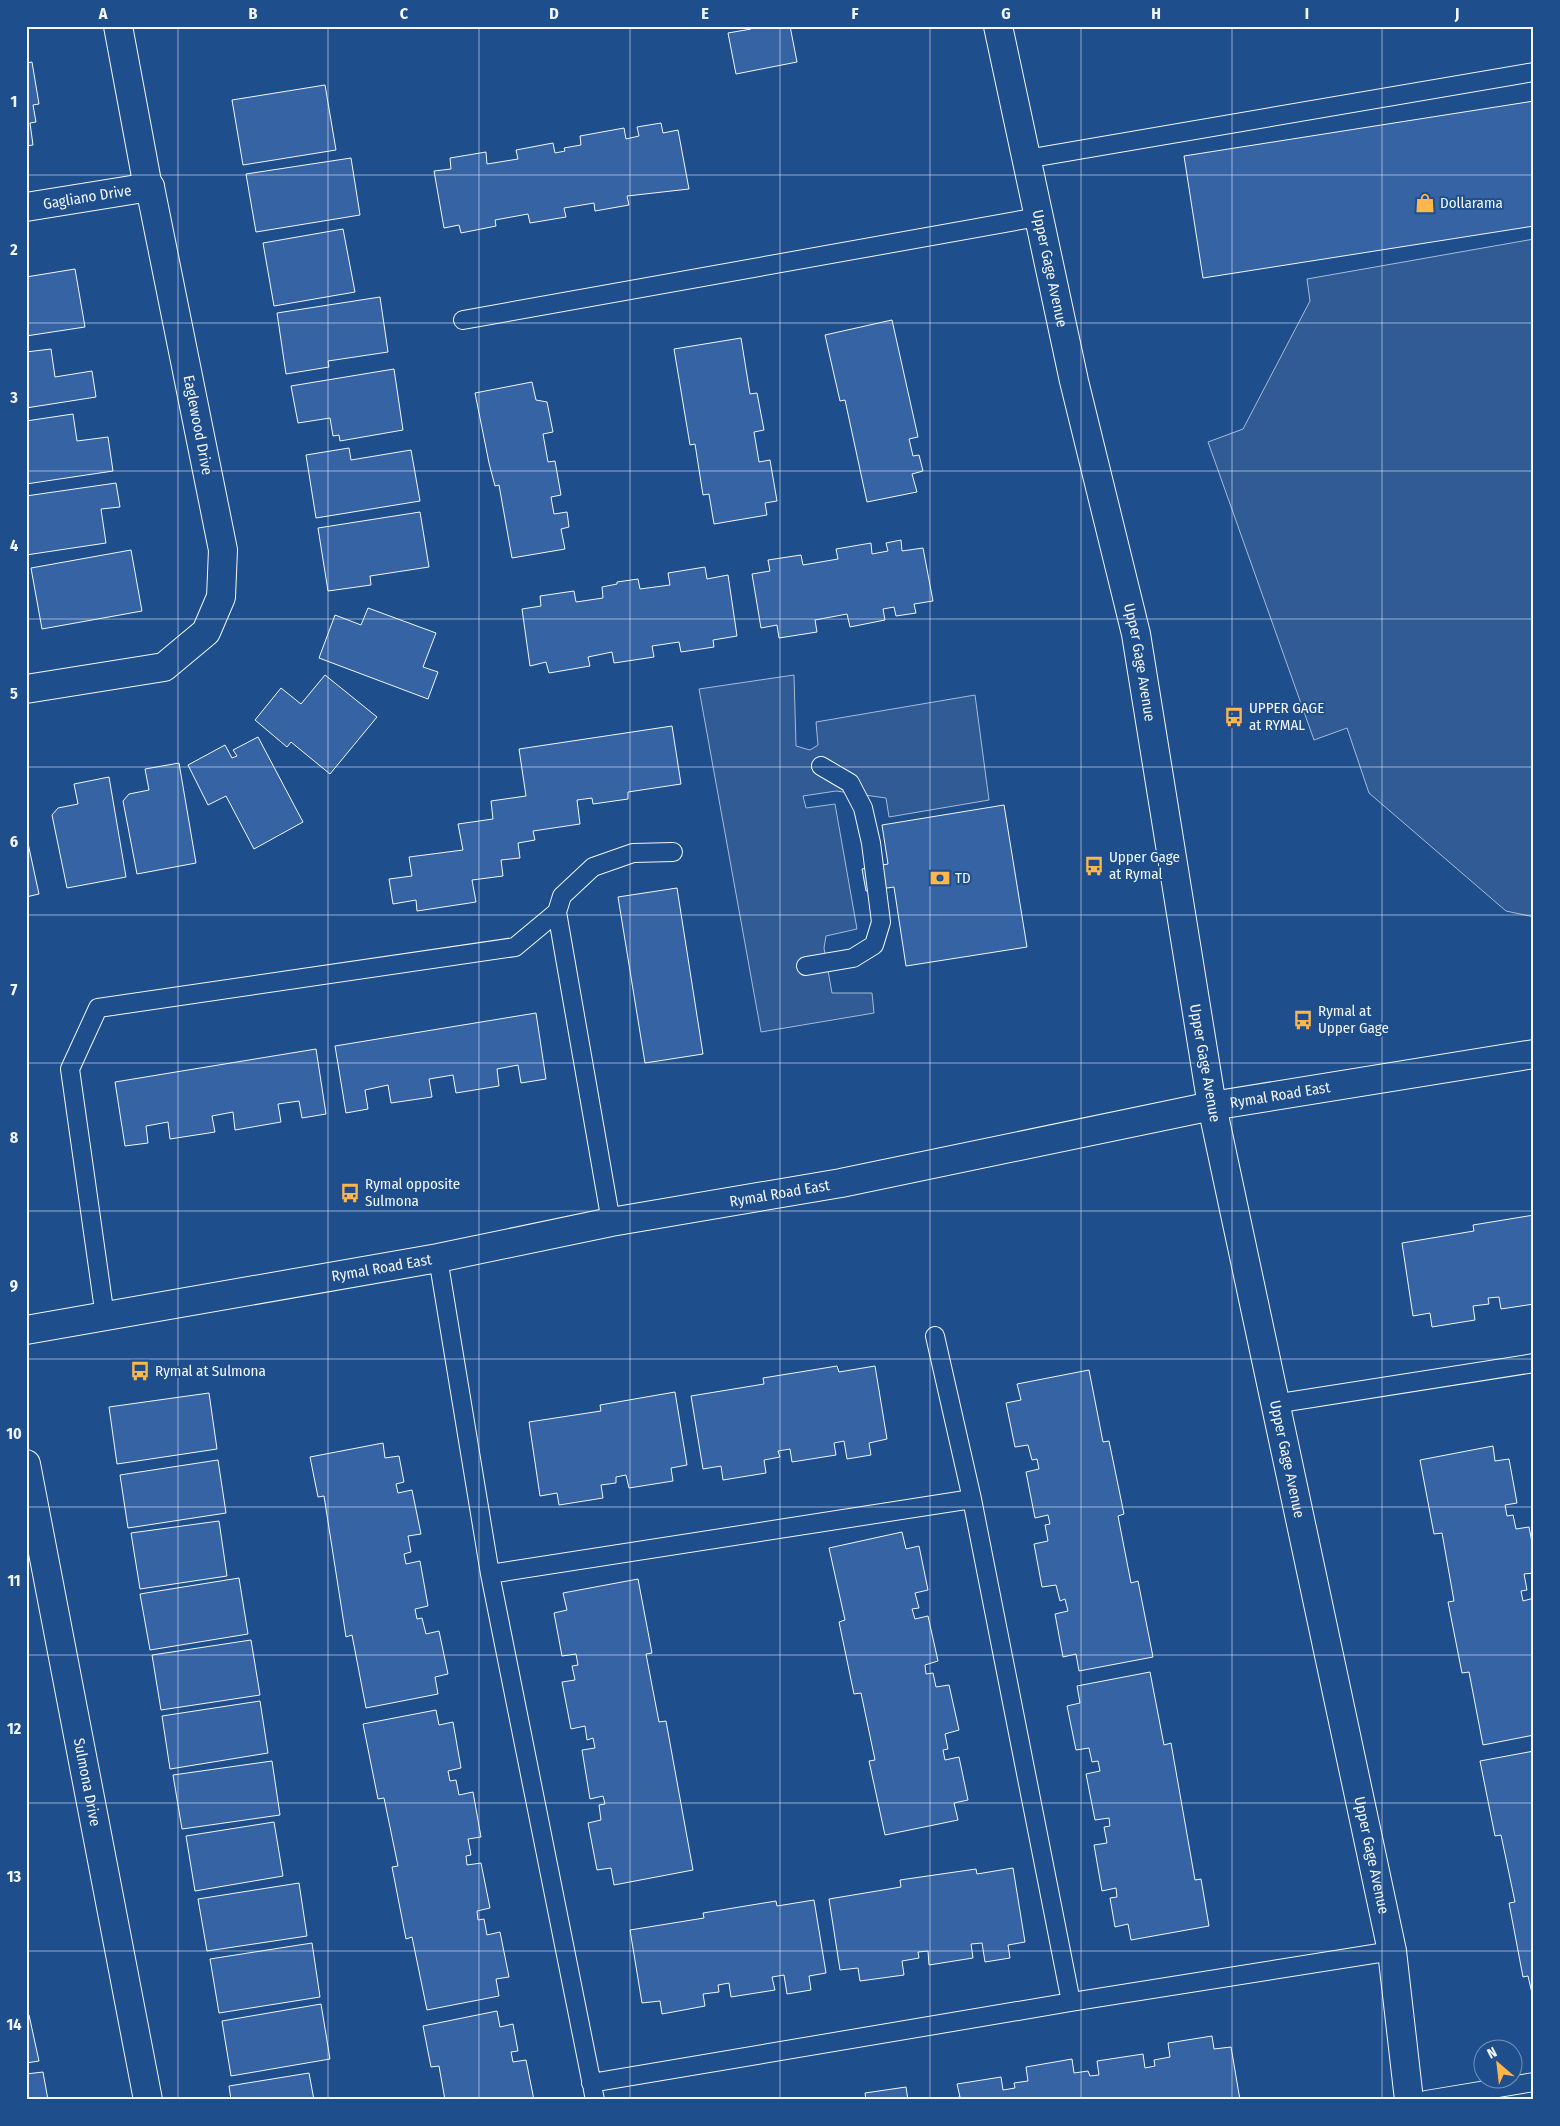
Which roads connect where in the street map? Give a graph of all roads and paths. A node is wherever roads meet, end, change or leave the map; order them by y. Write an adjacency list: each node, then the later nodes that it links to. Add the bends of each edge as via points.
1 (118, 26): 5 (main road, Eaglewood Drive)
2 (998, 26): 4 (main road, Upper Gage Avenue)
3 (1534, 72): 4 (lane)
4 (1026, 159): 7 (main road, Upper Gage Avenue)
5 (150, 187): 6 (main road, Gagliano Drive); 9 (main road, Eaglewood Drive, via 224,550 221,597 206,632 164,667)
6 (26, 207)
7 (1038, 217): 8 (lane); 15 (main road, Upper Gage Avenue, via 1136,634)
8 (463, 320)
9 (26, 690)
10 (821, 766): 13 (lane, via 850,783 863,808 881,922 874,945 852,958)
11 (673, 852): 12 (lane, via 633,853 593,867 562,896)
12 (557, 912): 16 (lane); 18 (lane, via 515,947 98,1008 70,1069)
13 (806, 966)
14 (1534, 1054): 15 (main road, Rymal Road East)
15 (1212, 1106): 16 (main road, Rymal Road East, via 841,1183); 22 (main road, Upper Gage Avenue)
16 (611, 1222): 17 (main road, Rymal Road East)
17 (438, 1258): 18 (main road, Rymal Road East); 25 (lane)
18 (105, 1317): 19 (main road, Rymal Road East)
19 (26, 1330)
20 (935, 1336): 24 (lane)
21 (1534, 1363): 22 (lane)
22 (1274, 1404): 26 (main road, Upper Gage Avenue)
23 (26, 1464): 30 (main road, Sulmona Drive)
24 (972, 1499): 25 (lane); 27 (lane)
25 (490, 1574): 29 (lane)
26 (1392, 1951): 27 (lane); 31 (main road, Upper Gage Avenue)
27 (1071, 2002): 29 (lane)
28 (1534, 2082): 32 (lane)
29 (593, 2091)
30 (148, 2100)
31 (1409, 2100)
32 (1426, 2100)

